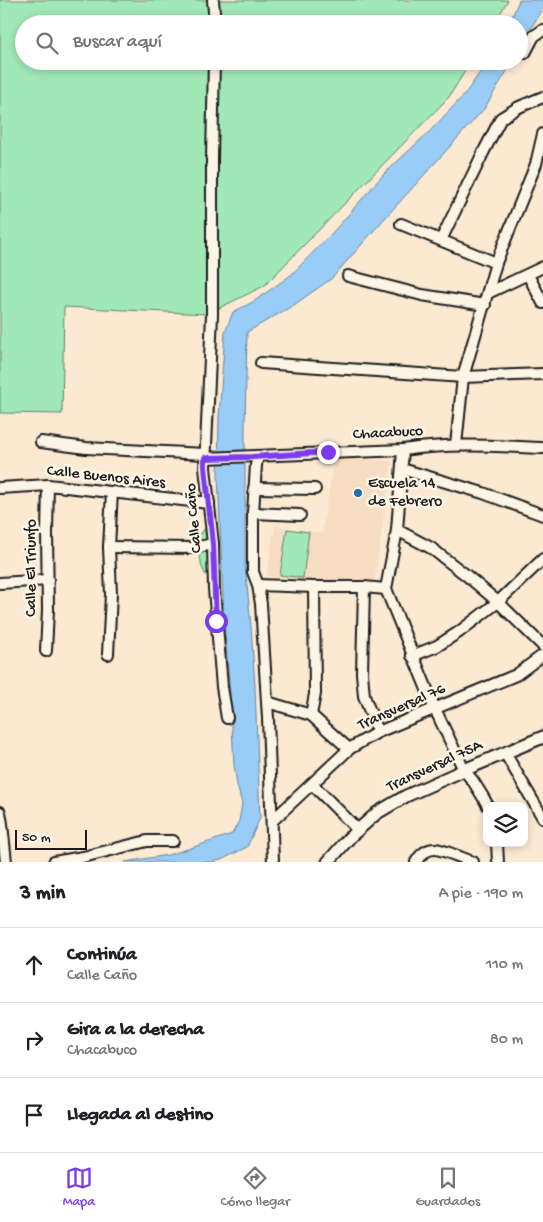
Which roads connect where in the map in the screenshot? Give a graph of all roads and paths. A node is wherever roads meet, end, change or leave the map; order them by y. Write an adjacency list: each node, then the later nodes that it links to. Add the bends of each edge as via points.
1 (213, 0): 2 (street)
2 (214, 15)
3 (543, 30): 4 (street, via 534,36)
4 (528, 49)
5 (214, 70): 24 (street, Calle Caño)
6 (543, 97): 9 (street, via 501,118)
7 (543, 134): 10 (street, via 536,164)
8 (400, 224): 9 (street)
9 (441, 240): 10 (street)
10 (496, 264): 14 (street)
11 (543, 267): 12 (street)
12 (528, 275): 14 (street); 15 (street)
13 (348, 276): 16 (street, via 422,295)
14 (488, 293): 16 (street)
15 (543, 303)
16 (485, 305): 19 (street)
17 (261, 363): 19 (street)
18 (543, 374): 19 (street)
19 (463, 377): 21 (street)
20 (41, 442): 24 (street, Chacabuco)
21 (456, 445): 22 (street, Chacabuco); 23 (street, Chacabuco)
22 (543, 448)
23 (403, 450): 25 (street, Chacabuco); 26 (street)
24 (208, 456): 25 (street, Chacabuco); 32 (street, Calle Caño, via 205,467)
25 (255, 456): 29 (street)
26 (402, 469): 35 (street); 36 (street)
27 (48, 485): 28 (street, Calle Buenos Aires); 31 (street, Calle Buenos Aires); 40 (street, Calle El Triunfo)
28 (0, 488)
29 (254, 488): 30 (street); 33 (street)
30 (315, 489)
31 (112, 492): 32 (street, Calle Buenos Aires); 38 (street)
32 (209, 503): 37 (street, Calle Caño)
33 (253, 513): 34 (street); 42 (street, via 253,572)
34 (300, 515)
35 (543, 515)
36 (397, 530): 45 (street); 46 (street, via 431,548)
37 (213, 544): 38 (street, via 194,548); 55 (street, Calle Caño, via 216,621)
38 (108, 547): 49 (street, via 111,594)
39 (543, 559): 46 (street)
40 (48, 580): 41 (street); 48 (street, Calle El Triunfo)
41 (0, 583)
42 (258, 585): 43 (street); 52 (street)
43 (314, 587): 44 (street); 54 (street, via 315,694)
44 (364, 587): 45 (street); 56 (street, via 364,696)
45 (386, 589): 51 (street)
46 (498, 602): 47 (street); 51 (street, via 452,637)
47 (543, 646)
48 (46, 651)
49 (108, 654)
50 (543, 655): 53 (street, Transversal 76, via 516,675)
51 (412, 656): 53 (street)
52 (267, 702): 54 (street); 65 (street)
53 (434, 709): 56 (street, Transversal 76); 60 (street)
54 (311, 715): 58 (street)
55 (227, 718)
56 (378, 732): 58 (street, Transversal 76)
57 (542, 741): 59 (street, Transversal 75A)
58 (349, 749): 61 (street, Transversal 76)
59 (505, 753): 60 (street, Transversal 75A); 64 (street)
60 (464, 770): 62 (street); 67 (street, Transversal 75A, via 406,796 377,813)
61 (312, 784): 65 (street, Transversal 76); 67 (street)
62 (486, 802)
63 (0, 812): 66 (street)
64 (543, 818)
65 (272, 821): 72 (street)
66 (1, 824): 70 (street)
67 (358, 830): 73 (street, Transversal 75A)
68 (172, 841): 71 (street, via 147,841)
69 (497, 847): 76 (street)
70 (6, 862)
71 (54, 862)
72 (272, 862)
73 (328, 862)
74 (416, 862): 75 (street, via 420,855 435,849)
75 (473, 862)
76 (498, 862)

